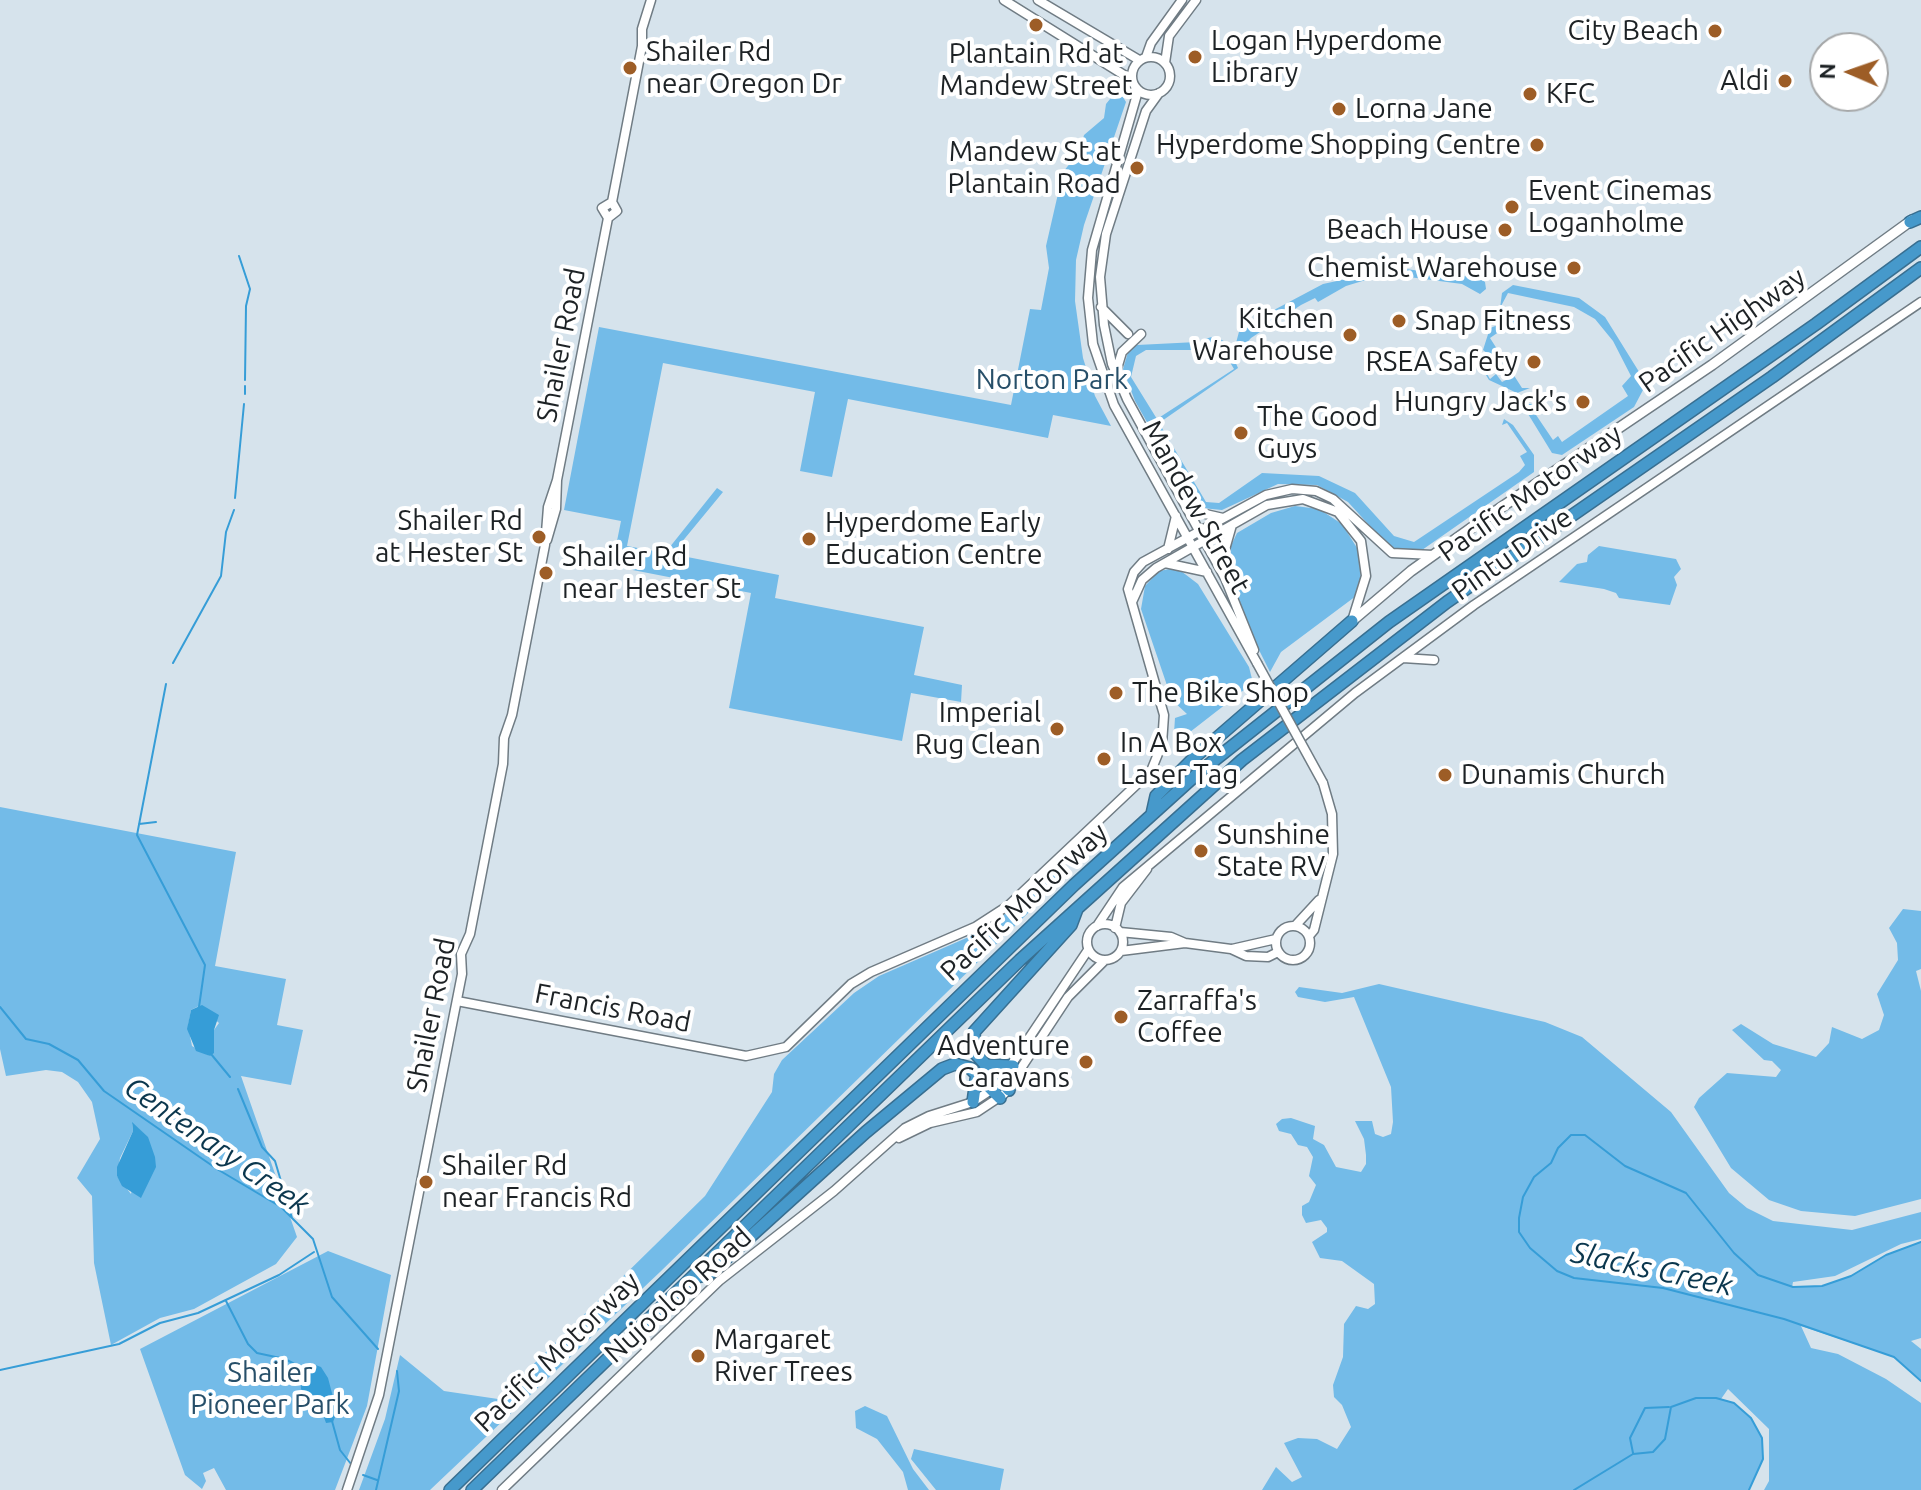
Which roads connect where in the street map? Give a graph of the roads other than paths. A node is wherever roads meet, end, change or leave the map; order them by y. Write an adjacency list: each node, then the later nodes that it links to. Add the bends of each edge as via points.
1 (651, 0): 50 (street, Shailer Road, via 612,202 602,208 608,218 548,507 470,934 461,954)
2 (1004, 0): 8 (street)
3 (1038, 0): 6 (street)
4 (1182, 0): 6 (street)
5 (1196, 0): 7 (street, via 1169,36)
6 (1142, 59): 7 (street, via 1155,57); 8 (street)
7 (1165, 63): 10 (street, via 1170,80)
8 (1132, 80): 9 (street)
9 (1138, 91): 10 (street); 20 (street, Mandew Street, via 1094,241 1090,325 1111,398)
10 (1159, 93): 15 (street, Mandew Street, via 1146,111 1109,222)
11 (1917, 217): 26 (main road, Pacific Highway)
12 (1921, 247): 35 (highway, Pacific Motorway, via 1389,622)
13 (1921, 268): 38 (highway, Pacific Motorway, via 1392,642 1242,760)
14 (1921, 302): 32 (street, Pintu Drive)
15 (1101, 307): 16 (street); 18 (street, Mandew Street)
16 (1128, 334)
17 (1141, 334): 18 (street, via 1122,352)
18 (1116, 374): 19 (street, Mandew Street)
19 (1188, 510): 21 (street); 23 (street, Mandew Street)
20 (1176, 516): 24 (street, Mandew Street); 25 (street)
21 (1223, 518): 23 (street); 26 (street, via 1272,492 1311,490 1342,505 1388,551)
22 (1232, 524): 23 (street); 28 (street); 31 (street, via 1289,499 1313,501 1341,515 1359,536 1367,561 1365,586)
23 (1202, 535): 24 (street); 28 (street, Mandew Street)
24 (1190, 542): 25 (street); 27 (street); 29 (street, Mandew Street)
25 (1168, 549): 30 (street, via 1134,572 1128,586)
26 (1433, 555): 31 (main road, Pacific Highway)
27 (1165, 563): 29 (street); 30 (street, via 1144,577)
28 (1220, 567): 34 (street, Mandew Street)
29 (1207, 572): 34 (street, Mandew Street)
30 (1132, 603): 50 (street, Francis Road, via 1165,720 1151,771 1009,905 975,927 871,972 837,996 794,1041 762,1055 733,1053)
31 (1352, 621): 35 (highway, via 1196,756 1156,796)
32 (1403, 658): 33 (street); 36 (street, Pintu Drive, via 1316,724)
33 (1434, 660)
34 (1257, 663): 37 (street, Mandew Street, bridge, via 1323,783 1332,814 1330,870)
35 (1151, 815): 58 (highway, Pacific Motorway)
36 (1148, 868): 39 (street, Pintu Drive, via 1118,892); 41 (street, Pintu Drive, via 1121,903)
37 (1319, 900): 40 (street, Mandew Street); 42 (street, Mandew Street)
38 (1078, 905): 52 (highway, via 1071,925 975,1029); 56 (highway, Pacific Motorway)
39 (1097, 926): 41 (street); 46 (street, via 1087,939)
40 (1295, 926): 42 (street); 43 (street)
41 (1118, 930): 44 (street); 47 (street)
42 (1309, 936): 48 (street, via 1309,950 1302,958 1291,961)
43 (1276, 939): 45 (street); 48 (street)
44 (1185, 943): 45 (street); 47 (street)
45 (1231, 949): 48 (street, via 1258,957)
46 (1088, 950): 49 (street); 51 (street)
47 (1121, 951): 49 (street)
48 (1278, 952)
49 (1104, 961): 53 (street, via 1068,997)
50 (457, 1001): 57 (street, Shailer Road, via 379,1395)
51 (1013, 1066): 52 (highway); 53 (street)
52 (981, 1069): 53 (highway); 54 (highway); 56 (highway, via 959,1064 942,1069 709,1274)
53 (1001, 1090): 54 (street); 55 (street, via 977,1112 930,1123)
54 (973, 1102): 55 (street, via 921,1119)
55 (891, 1141): 60 (street, Nujooloo Road, via 719,1281)
56 (692, 1278): 59 (highway, Pacific Motorway)
57 (347, 1490)
58 (450, 1490)
59 (472, 1490)
60 (502, 1490)

